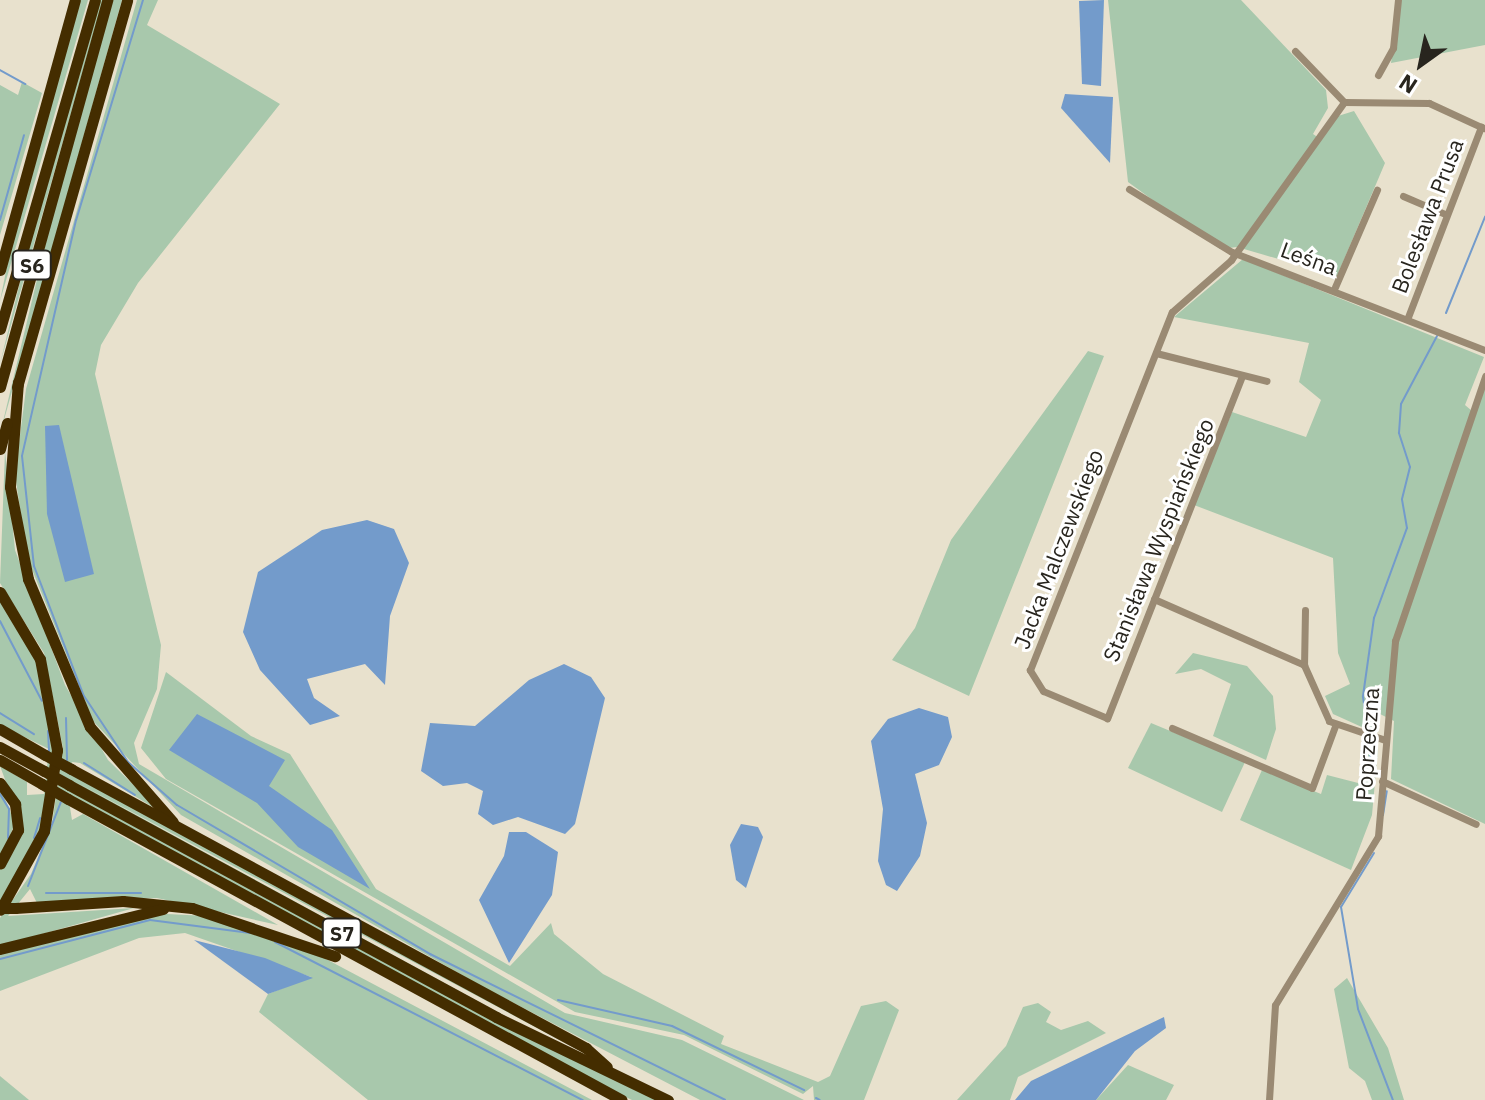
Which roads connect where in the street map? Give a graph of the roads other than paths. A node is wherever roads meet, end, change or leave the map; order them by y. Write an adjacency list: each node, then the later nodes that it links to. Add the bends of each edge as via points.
1 (75, 0): 15 (highway)
2 (95, 0): 19 (highway, S6)
3 (107, 0): 26 (highway, S6)
4 (127, 0): 25 (highway)
5 (1398, 0): 7 (street, via 1393,48)
6 (1295, 51): 8 (street)
7 (1378, 75)
8 (1344, 102): 9 (street, via 1429,103); 14 (street)
9 (1483, 128): 13 (street, Bolesława Prusa)
10 (1129, 189): 14 (street, Leśna)
11 (1377, 190): 17 (street)
12 (1403, 196): 13 (street)
13 (1445, 214): 18 (street, Bolesława Prusa)
14 (1236, 253): 17 (street, Leśna); 21 (street, via 1213,281 1178,304)
15 (2, 259): 16 (highway)
16 (0, 270)
17 (1335, 287): 18 (street, Leśna)
18 (1408, 317): 20 (street, Leśna)
19 (0, 329)
20 (1485, 350)
21 (1156, 353): 22 (street); 32 (street, Jacka Malczewskiego, via 1030,670 1043,691)
22 (1242, 376): 24 (street); 29 (street, Stanisława Wyspiańskiego)
23 (1485, 376): 36 (street, Poprzeczna, via 1395,641)
24 (1267, 381)
25 (18, 382): 27 (highway); 42 (highway, via 10,500 34,596 95,734)
26 (0, 387)
27 (0, 449)
28 (0, 592): 45 (highway, via 40,659 57,750 44,831)
29 (1154, 599): 31 (street); 32 (street, Stanisława Wyspiańskiego)
30 (1305, 610): 31 (street)
31 (1304, 665): 33 (street)
32 (1107, 718)
33 (1335, 726): 34 (street, via 1312,788); 36 (street)
34 (1172, 728)
35 (0, 729): 42 (highway, bridge)
36 (1385, 740): 39 (street, Poprzeczna)
37 (0, 747): 48 (highway, S7, bridge)
38 (0, 760): 47 (highway, S7, bridge)
39 (1382, 781): 41 (street); 51 (street, Poprzeczna, via 1374,847 1275,1005)
40 (0, 783): 43 (highway, via 15,804 18,830)
41 (1476, 824)
42 (176, 826): 48 (highway, via 586,1048)
43 (0, 864)
44 (192, 908): 45 (highway, bridge, via 123,901); 46 (highway, via 123,913); 47 (highway, via 275,930)
45 (0, 909)
46 (0, 949)
47 (395, 982): 49 (highway, S7)
48 (616, 1076): 50 (highway, S7)
49 (622, 1100)
50 (668, 1100)
51 (1269, 1100)

